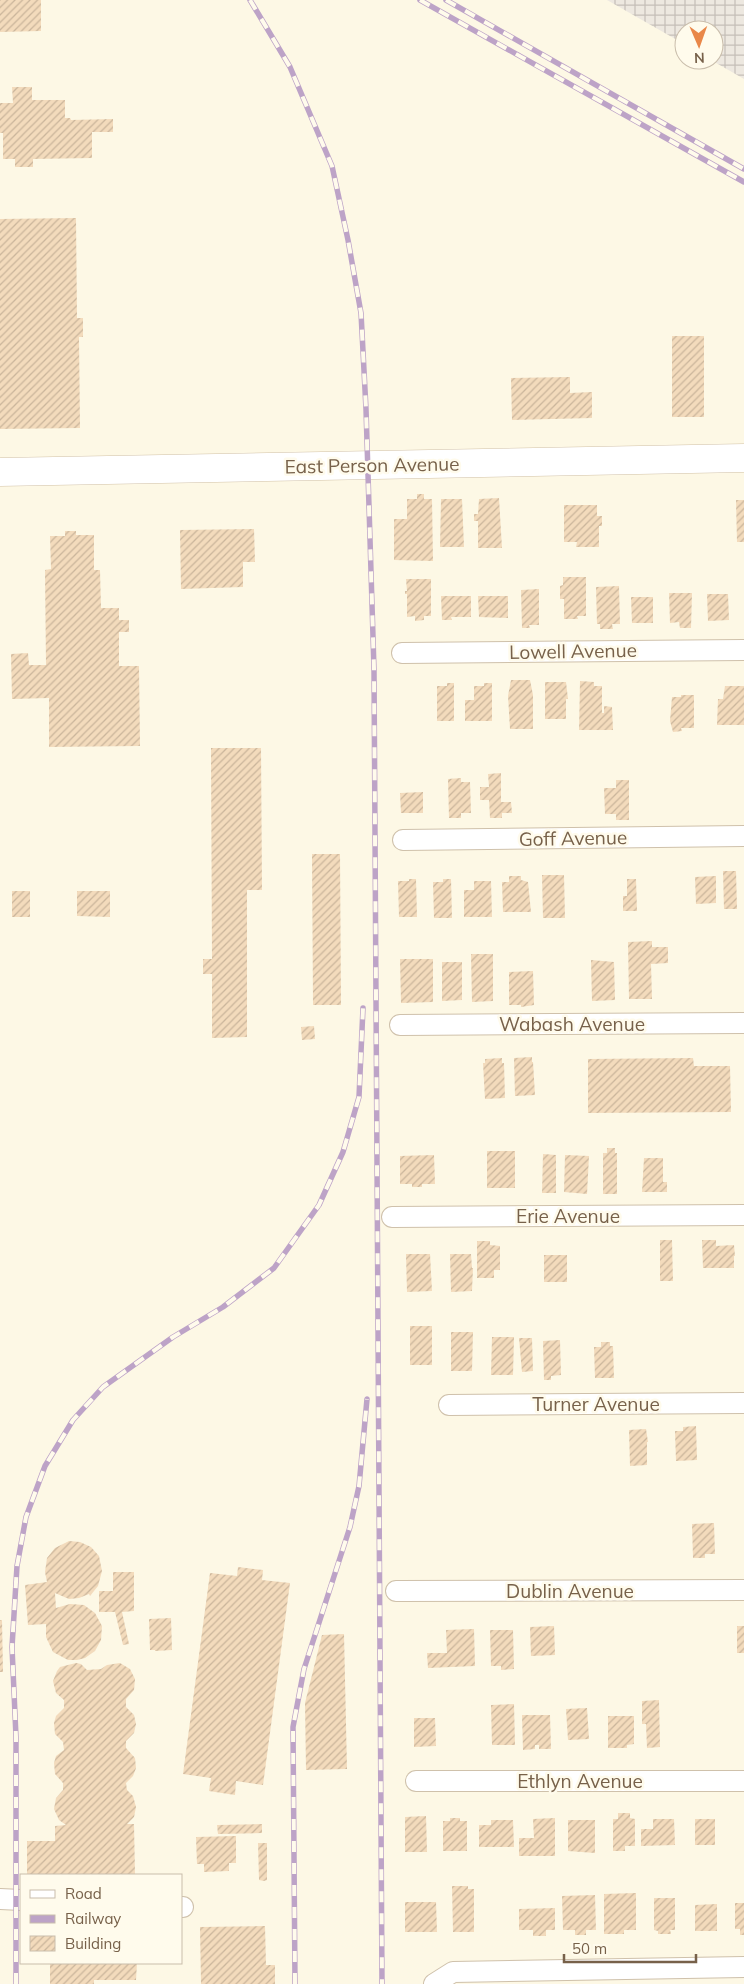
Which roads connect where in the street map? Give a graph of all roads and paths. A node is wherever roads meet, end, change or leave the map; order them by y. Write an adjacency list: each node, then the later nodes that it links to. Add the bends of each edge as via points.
1 (744, 458): 2 (main road, East Person Avenue)
2 (0, 472)
3 (744, 650): 4 (street, Lowell Avenue)
4 (402, 653)
5 (744, 836): 6 (street, Goff Avenue)
6 (403, 840)
7 (744, 1022): 8 (street, Wabash Avenue)
8 (400, 1025)
9 (744, 1215): 10 (street, Erie Avenue)
10 (392, 1217)
11 (744, 1403): 12 (street, Turner Avenue)
12 (448, 1405)
13 (744, 1590): 14 (street, Dublin Avenue)
14 (396, 1591)
15 (416, 1781): 16 (street, Ethlyn Avenue)
16 (744, 1781)
17 (0, 1899): 18 (street)
18 (20, 1900)
19 (744, 1967): 20 (street, via 453,1972)
20 (434, 1984)

